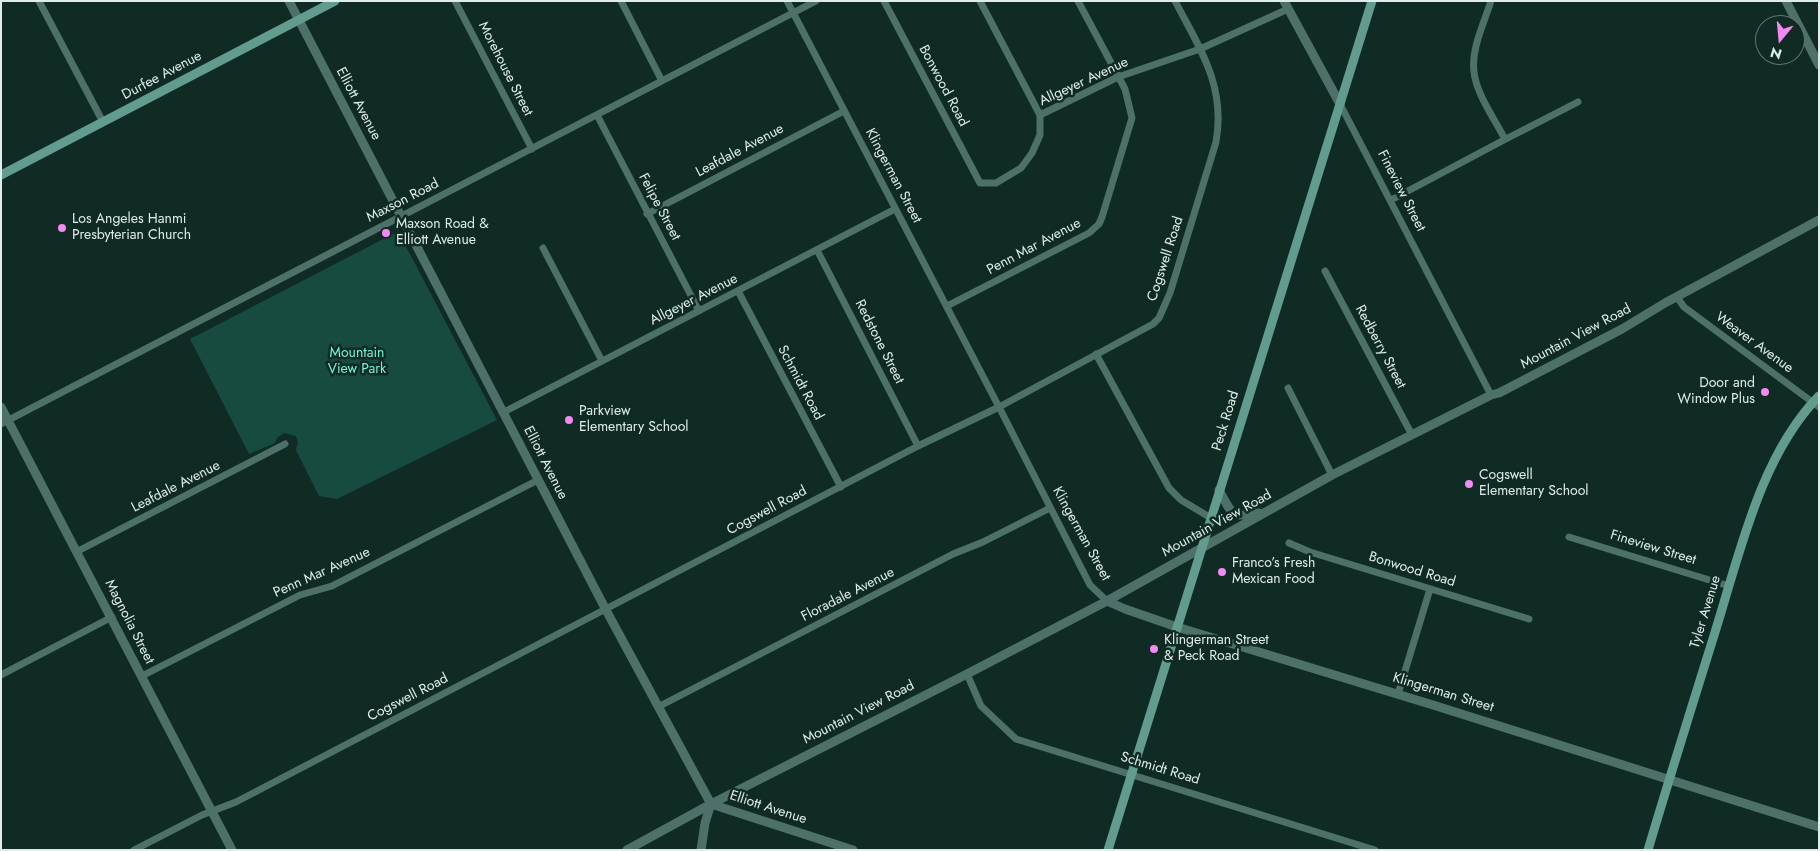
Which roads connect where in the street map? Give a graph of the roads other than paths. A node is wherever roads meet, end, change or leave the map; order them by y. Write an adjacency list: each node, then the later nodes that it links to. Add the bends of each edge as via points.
1 (40, 1): 27 (street)
2 (289, 1): 17 (street, Elliott Avenue)
3 (335, 1): 17 (main road, Durfee Avenue)
4 (455, 1): 29 (street, Morehouse Street)
5 (620, 1): 21 (street)
6 (787, 1): 16 (street, Klingerman Street)
7 (816, 1): 16 (street, Maxson Road)
8 (884, 1): 31 (street, Bonwood Road)
9 (980, 1): 26 (street)
10 (1078, 1): 20 (street, Penn Mar Avenue)
11 (1175, 1): 18 (street)
12 (1372, 1): 23 (main road, Peck Road)
13 (1491, 1): 28 (street, via 1478,42 1474,73)
14 (1786, 1): 19 (street)
15 (1286, 5): 18 (street, Allgeyer Avenue); 23 (street, Fineview Street)
16 (793, 13): 21 (street, Maxson Road); 24 (street, Klingerman Street)
17 (298, 20): 27 (main road, Durfee Avenue); 35 (street, Elliott Avenue)
18 (1200, 49): 20 (street, Allgeyer Avenue); 44 (street, Cogswell Road, via 1216,89 1218,128 1170,293 1160,318 1153,324)
19 (1819, 65)
20 (1118, 77): 26 (street, Allgeyer Avenue); 42 (street, Penn Mar Avenue, via 1125,89 1132,118 1099,224)
21 (662, 81): 25 (street, Maxson Road)
22 (1578, 102): 28 (street)
23 (1340, 104): 32 (street, Fineview Street); 59 (main road, Peck Road)
24 (844, 111): 33 (street, Klingerman Street); 34 (street, Leafdale Avenue)
25 (597, 115): 29 (street, Maxson Road); 34 (street, Felipe Street)
26 (1040, 115): 31 (street, Allgeyer Avenue, via 1040,135 1021,168 996,183)
27 (103, 122): 30 (main road, Durfee Avenue)
28 (1505, 139): 32 (street)
29 (532, 149): 35 (street, Maxson Road)
30 (1, 175)
31 (980, 183)
32 (1391, 200): 47 (street, Fineview Street)
33 (895, 208): 38 (street, Allgeyer Avenue); 42 (street, Klingerman Street)
34 (647, 214): 43 (street, Felipe Street)
35 (402, 216): 51 (street, Elliott Avenue); 52 (street, Maxson Road)
36 (1819, 220): 41 (street, Mountain View Road)
37 (543, 248): 45 (street)
38 (817, 250): 40 (street, Allgeyer Avenue); 55 (street, Redstone Street)
39 (1325, 271): 53 (street, Redberry Street)
40 (738, 291): 43 (street, Allgeyer Avenue); 58 (street, Schmidt Road)
41 (1677, 297): 47 (street, Mountain View Road, via 1609,336); 48 (street, Weaver Avenue, via 1684,307)
42 (947, 306): 50 (street, Klingerman Street)
43 (699, 311): 45 (street, Allgeyer Avenue)
44 (1096, 354): 50 (street, Cogswell Road); 62 (street, via 1166,483 1181,500)
45 (602, 361): 51 (street, Allgeyer Avenue)
46 (1288, 388): 56 (street)
47 (1491, 395): 53 (street, Mountain View Road)
48 (1817, 402): 67 (main road, Tyler Avenue, via 1774,458)
49 (1, 407): 52 (street, Magnolia Street)
50 (999, 407): 55 (street, Cogswell Road); 60 (street, Klingerman Street)
51 (504, 412): 57 (street, Elliott Avenue)
52 (5, 422): 66 (street, Magnolia Street)
53 (1412, 434): 56 (street, Mountain View Road)
54 (285, 444): 66 (street, Leafdale Avenue)
55 (918, 446): 58 (street, Cogswell Road)
56 (1332, 475): 61 (street, Mountain View Road)
57 (538, 480): 70 (street, Elliott Avenue); 76 (street, Penn Mar Avenue, via 332,586 300,595)
58 (841, 487): 70 (street, Cogswell Road)
59 (1219, 490): 61 (street, via 1236,515); 62 (main road, Peck Road)
60 (1050, 508): 69 (street, Klingerman Street, via 1090,585); 78 (street, Floradale Avenue, via 953,554)
61 (1269, 511): 65 (street, Mountain View Road)
62 (1211, 518): 65 (main road, Peck Road)
63 (1569, 537): 67 (street, Fineview Street)
64 (1289, 543): 68 (street, Bonwood Road)
65 (1202, 548): 69 (street, Mountain View Road); 73 (main road, Peck Road)
66 (78, 552): 71 (street, Magnolia Street)
67 (1729, 586): 80 (main road, Tyler Avenue)
68 (1430, 589): 72 (street, Bonwood Road); 77 (street)
69 (1107, 600): 73 (street, Klingerman Street); 74 (street, Mountain View Road)
70 (606, 610): 78 (street, Elliott Avenue); 82 (street, Cogswell Road, via 236,802)
71 (112, 618): 75 (street); 76 (street, Magnolia Street)
72 (1529, 619)
73 (1177, 627): 77 (street, Klingerman Street); 79 (main road, Peck Road)
74 (966, 674): 79 (street, Schmidt Road, via 981,706 1016,739); 81 (street, Mountain View Road)
75 (1, 675)
76 (142, 676): 82 (street, Magnolia Street)
77 (1398, 694): 80 (street, Klingerman Street)
78 (658, 707): 81 (street, Elliott Avenue)
79 (1131, 773): 89 (main road, Peck Road); 90 (street, Schmidt Road)
80 (1669, 779): 83 (street, Klingerman Street); 91 (main road, Tyler Avenue)
81 (710, 804): 86 (street, Mountain View Road); 87 (street); 88 (street, Elliott Avenue)
82 (212, 811): 84 (street, Cogswell Road); 85 (street, Magnolia Street)
83 (1819, 827)
84 (134, 850)
85 (232, 850)
86 (627, 850)
87 (701, 850)
88 (853, 850)
89 (1108, 850)
90 (1376, 850)
91 (1648, 850)

